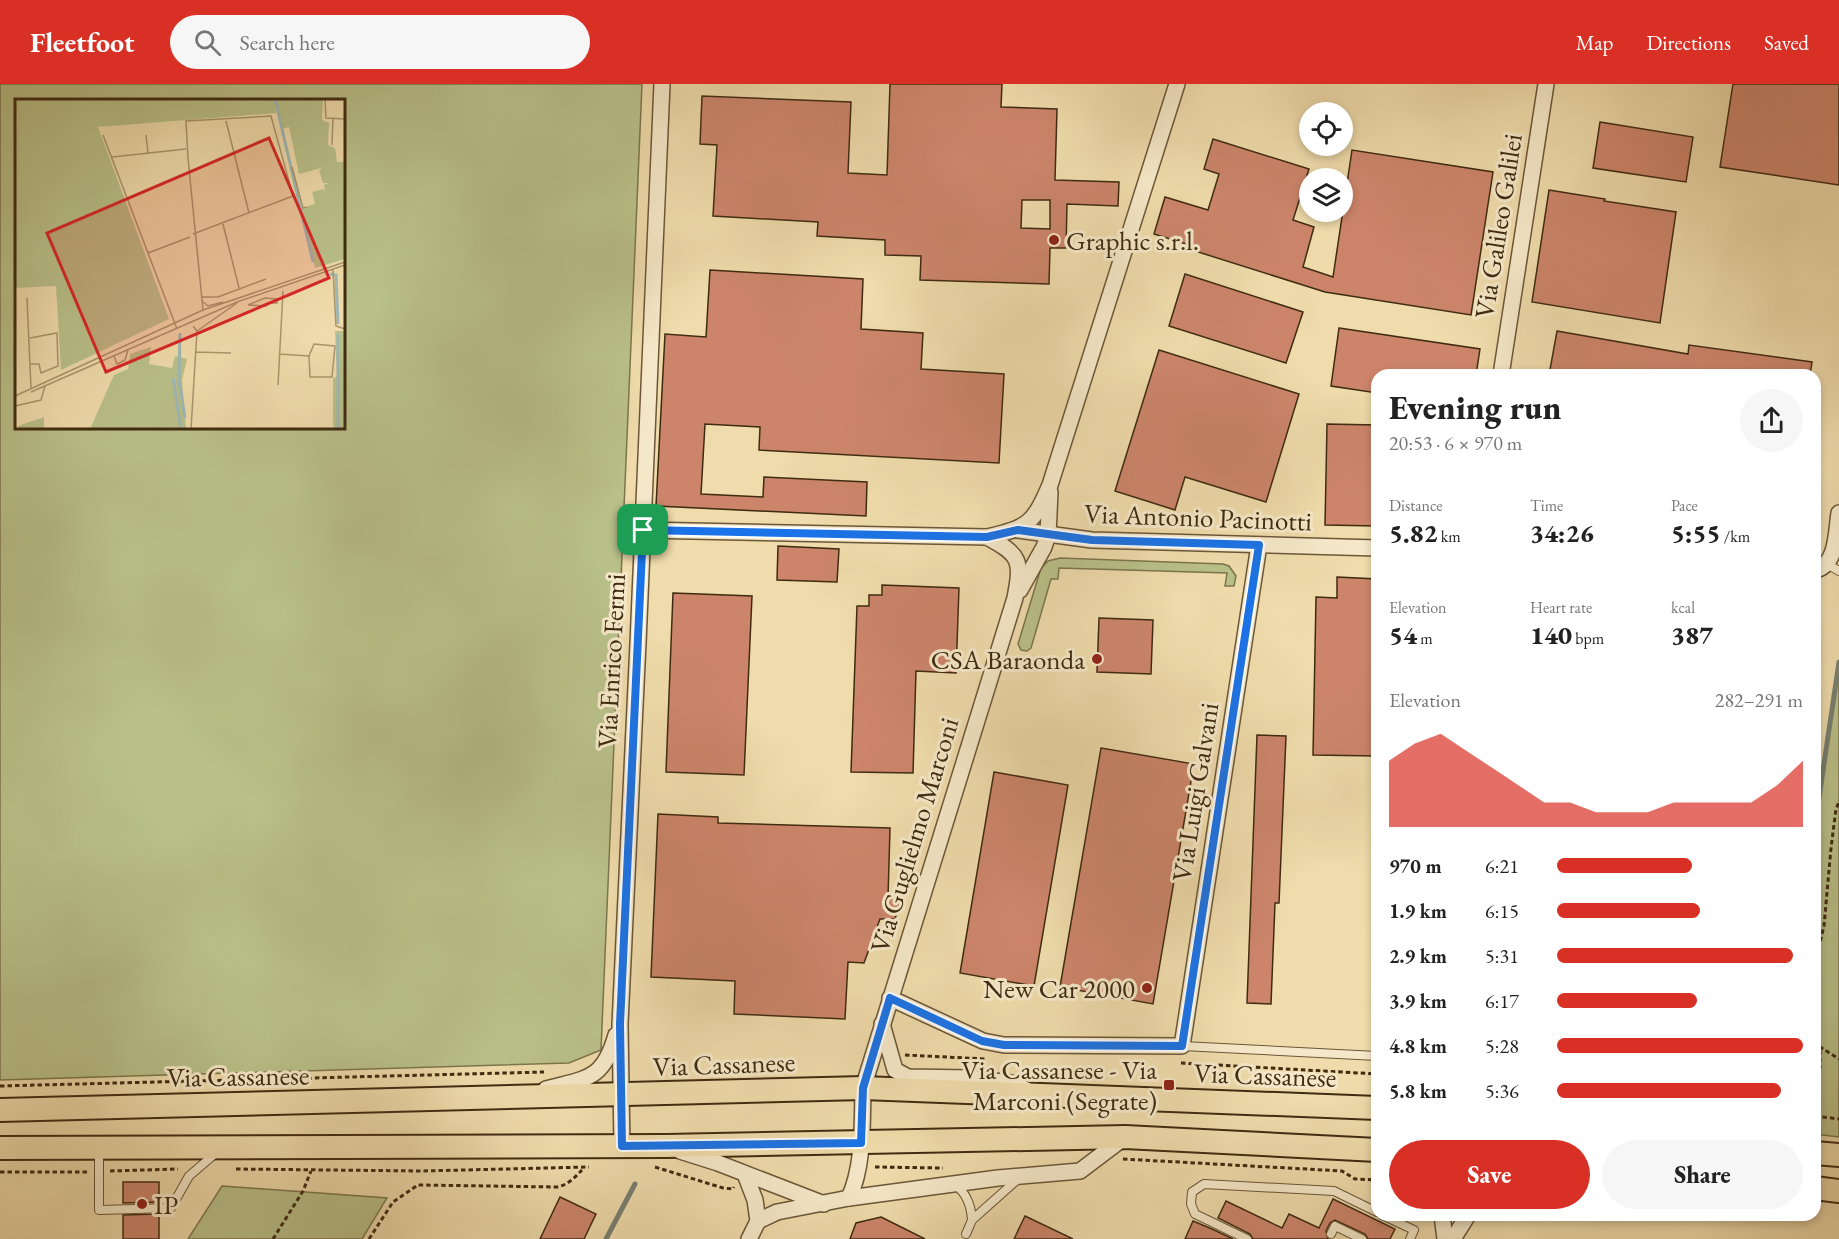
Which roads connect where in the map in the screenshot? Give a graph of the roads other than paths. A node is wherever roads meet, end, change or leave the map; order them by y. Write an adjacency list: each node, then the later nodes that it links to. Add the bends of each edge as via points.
1 (662, 84): 7 (street, Via Enrico Fermi)
2 (1178, 84): 5 (street, Via Guglielmo Marconi)
3 (1546, 84): 4 (street, Via Galileo Galilei)
4 (1502, 369)
5 (1050, 485): 8 (street, Via Guglielmo Marconi, via 1038,511); 9 (street, Via Guglielmo Marconi)
6 (1839, 513): 13 (street)
7 (643, 530): 10 (street); 16 (street, Via Enrico Fermi)
8 (1018, 530): 9 (street, Via Antonio Pacinotti); 10 (street)
9 (1048, 535): 11 (street, Via Antonio Pacinotti); 14 (street, Via Guglielmo Marconi)
10 (987, 537): 14 (street, Via Guglielmo Marconi, via 1015,556 1020,573)
11 (1259, 545): 12 (street, Via Antonio Pacinotti); 18 (street, Via Luigi Galvani)
12 (1371, 548)
13 (1829, 569)
14 (1015, 598): 15 (street, Via Guglielmo Marconi)
15 (890, 998): 17 (street, Via Guglielmo Marconi); 18 (street, via 982,1041 1004,1045)
16 (620, 1024): 21 (street, Via Enrico Fermi); 23 (street, Via Enrico Fermi, via 608,1058 590,1077)
17 (882, 1024): 20 (street, Via Guglielmo Marconi); 22 (street, via 895,1070 908,1077 1011,1083)
18 (1182, 1046): 19 (lane)
19 (1371, 1056)
20 (863, 1088): 21 (main road, Via Cassanese); 22 (main road, Via Cassanese); 27 (street, Via Guglielmo Marconi)
21 (621, 1095): 23 (main road, Via Cassanese); 29 (street, Via Enrico Fermi)
22 (1037, 1095): 24 (main road, Via Cassanese)
23 (522, 1098): 25 (main road, Via Cassanese)
24 (1371, 1108)
25 (0, 1110)
26 (1125, 1137): 27 (main road); 33 (main road); 37 (street, via 1080,1171)
27 (861, 1143): 28 (main road); 41 (street, Via Guglielmo Marconi)
28 (666, 1146): 29 (main road); 36 (street)
29 (611, 1147): 32 (main road)
30 (0, 1148): 31 (main road)
31 (99, 1148): 32 (main road); 32 (lane, via 99,1210 171,1208 189,1176)
32 (222, 1148)
33 (1371, 1150)
34 (1821, 1154): 35 (main road)
35 (1839, 1155)
36 (745, 1174): 44 (street); 47 (street)
37 (1022, 1176): 38 (street); 46 (lane)
38 (953, 1184): 41 (street); 46 (lane, via 967,1197)
39 (1821, 1189): 40 (main road)
40 (1839, 1191)
41 (849, 1198): 44 (street)
42 (1839, 1198): 43 (street)
43 (1821, 1200)
44 (824, 1204): 47 (street, via 777,1212)
45 (1371, 1209): 54 (lane, via 1334,1191 1204,1184 1192,1192 1195,1214)
46 (972, 1220): 51 (lane)
47 (758, 1221): 53 (street)
48 (1395, 1221): 56 (lane, via 1414,1230)
49 (1443, 1221): 57 (street)
50 (1464, 1221): 58 (street)
51 (966, 1234)
52 (1331, 1234): 55 (lane, via 1335,1226)
53 (749, 1239)
54 (1247, 1239)
55 (1362, 1239)
56 (1410, 1239)
57 (1445, 1239)
58 (1453, 1239)

